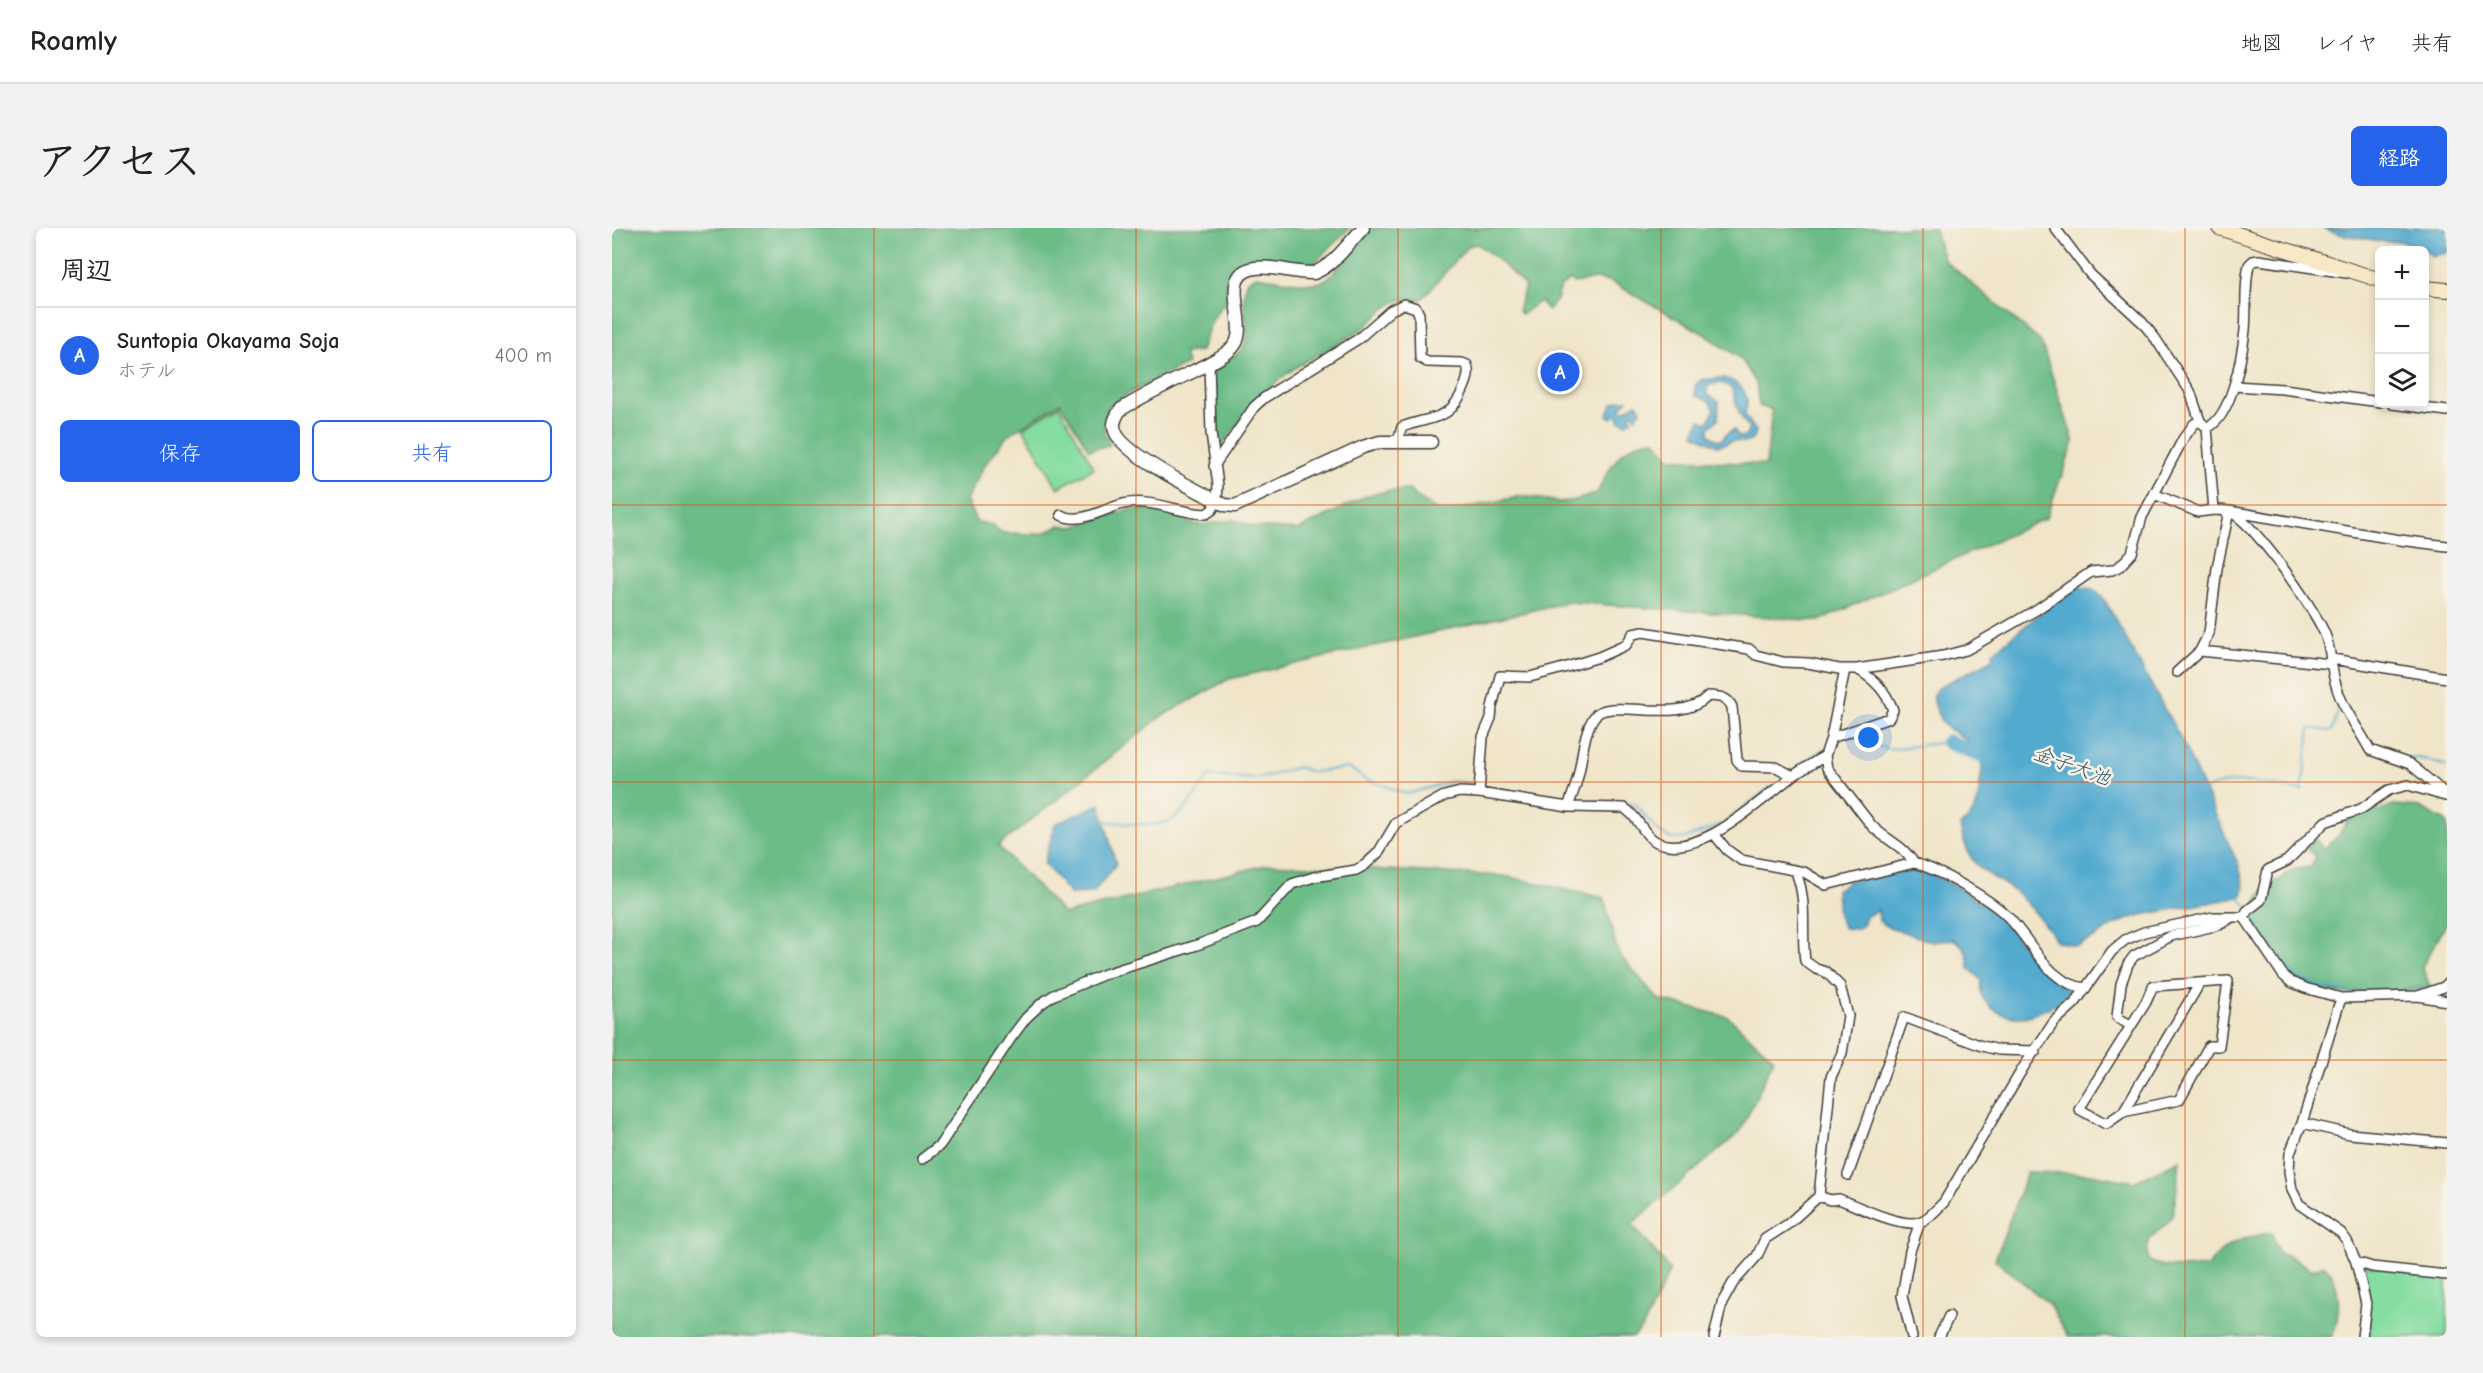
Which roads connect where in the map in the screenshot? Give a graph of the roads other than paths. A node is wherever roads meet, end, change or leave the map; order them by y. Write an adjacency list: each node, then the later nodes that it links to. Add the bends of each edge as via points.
1 (1363, 228): 8 (street, via 1323,270 1314,273 1258,267 1241,274 1234,289 1240,333 1237,343)
2 (2055, 228): 13 (street, via 2090,274 2155,338 2190,391)
3 (2219, 228): 4 (main road)
4 (2352, 272): 5 (main road); 9 (street, via 2253,261 2247,274 2244,333)
5 (2375, 279)
6 (2429, 288): 7 (main road)
7 (2447, 290)
8 (1209, 363): 17 (street); 19 (street, via 1120,410 1114,429 1131,451)
9 (2234, 386): 10 (street); 14 (street, via 2221,418)
10 (2375, 401)
11 (2423, 408): 12 (street)
12 (2447, 411)
13 (2200, 421): 14 (street); 18 (street, via 2182,439)
14 (2208, 428): 20 (street)
15 (1398, 441): 16 (street); 17 (street, via 1402,427 1454,408 1469,369 1462,363 1427,362 1420,358 1419,314 1416,308 1404,304 1390,310 1358,339 1264,398); 19 (street, via 1363,447 1235,506)
16 (1431, 442)
17 (1214, 466): 19 (street)
18 (2154, 494): 20 (street, via 2198,512); 27 (street, via 2142,517 2132,553 2120,566 2091,572 2036,610 1966,650)
19 (1217, 501): 22 (street, via 1206,514 1137,503 1082,518)
20 (2214, 510): 21 (street)
21 (2229, 511): 23 (street); 24 (street, via 2217,568 2212,626); 25 (street, via 2262,543 2298,590 2323,629)
22 (1061, 515)
23 (2447, 546)
24 (2200, 651): 25 (street); 28 (street)
25 (2332, 661): 29 (street); 34 (street, via 2336,685 2370,750 2410,764)
26 (1845, 669): 27 (street); 30 (street); 33 (street, via 1783,662 1756,655 1749,649 1643,632 1634,634 1626,645 1588,660 1530,677 1500,676 1483,737)
27 (1857, 669): 30 (street, via 1875,680 1893,710 1889,718)
28 (2177, 672)
29 (2447, 678)
30 (1831, 738): 31 (street)
31 (1825, 756): 32 (street); 37 (street, via 1827,768 1858,810 1880,834 1908,852)
32 (1789, 774): 35 (street, via 1776,767 1742,766 1737,760 1732,707 1723,697 1708,696 1695,706 1663,712 1602,710 1589,727); 36 (street)
33 (1479, 793): 35 (street); 52 (street, via 1460,792 1426,805 1396,823 1378,853 1365,865 1292,884 1257,922 1054,995 1026,1018 940,1145)
34 (2447, 796): 39 (street, via 2403,785 2388,790 2361,809 2325,822 2286,861 2268,870 2261,900)
35 (1568, 807): 36 (street, via 1624,808 1658,843 1677,845)
36 (1714, 834): 38 (street, via 1741,860)
37 (1914, 863): 38 (street, via 1826,885 1804,872); 43 (street, via 1944,874 2005,914 2050,969 2076,987)
38 (1796, 872): 54 (street, via 1804,901 1805,961 1826,972 1840,986 1848,1016 1842,1053 1831,1077)
39 (2244, 917): 40 (street); 45 (street, via 2271,959 2292,982)
40 (2229, 919): 43 (street, via 2213,917 2125,940 2112,951); 47 (street, via 2171,936 2134,956 2121,984 2117,1017)
41 (2200, 983): 47 (street, via 2153,986); 49 (street); 49 (street, via 2228,981 2220,1046 2209,1046 2179,1100)
42 (2447, 984): 44 (street)
43 (2086, 988): 48 (street, via 2054,1022)
44 (2418, 996): 45 (street); 46 (street)
45 (2341, 998): 50 (street)
46 (2447, 1001)
47 (2132, 1026): 49 (street, via 2079,1109 2106,1124)
48 (2036, 1051): 53 (street, via 1982,1046 1904,1017); 55 (street, via 1944,1202)
49 (2123, 1112)
50 (2302, 1123): 51 (street, via 2350,1134); 56 (street, via 2290,1153 2292,1190 2299,1204 2341,1233)
51 (2447, 1143)
52 (922, 1158)
53 (1848, 1175)
54 (1819, 1196): 55 (street, via 1839,1199 1898,1221); 59 (street, via 1765,1239 1722,1303)
55 (1920, 1222): 60 (street, via 1902,1296)
56 (2356, 1262): 57 (street); 62 (street, via 2366,1304)
57 (2447, 1275)
58 (1949, 1316): 61 (street)
59 (1714, 1337)
60 (1912, 1337)
61 (1939, 1337)
62 (2362, 1337)

